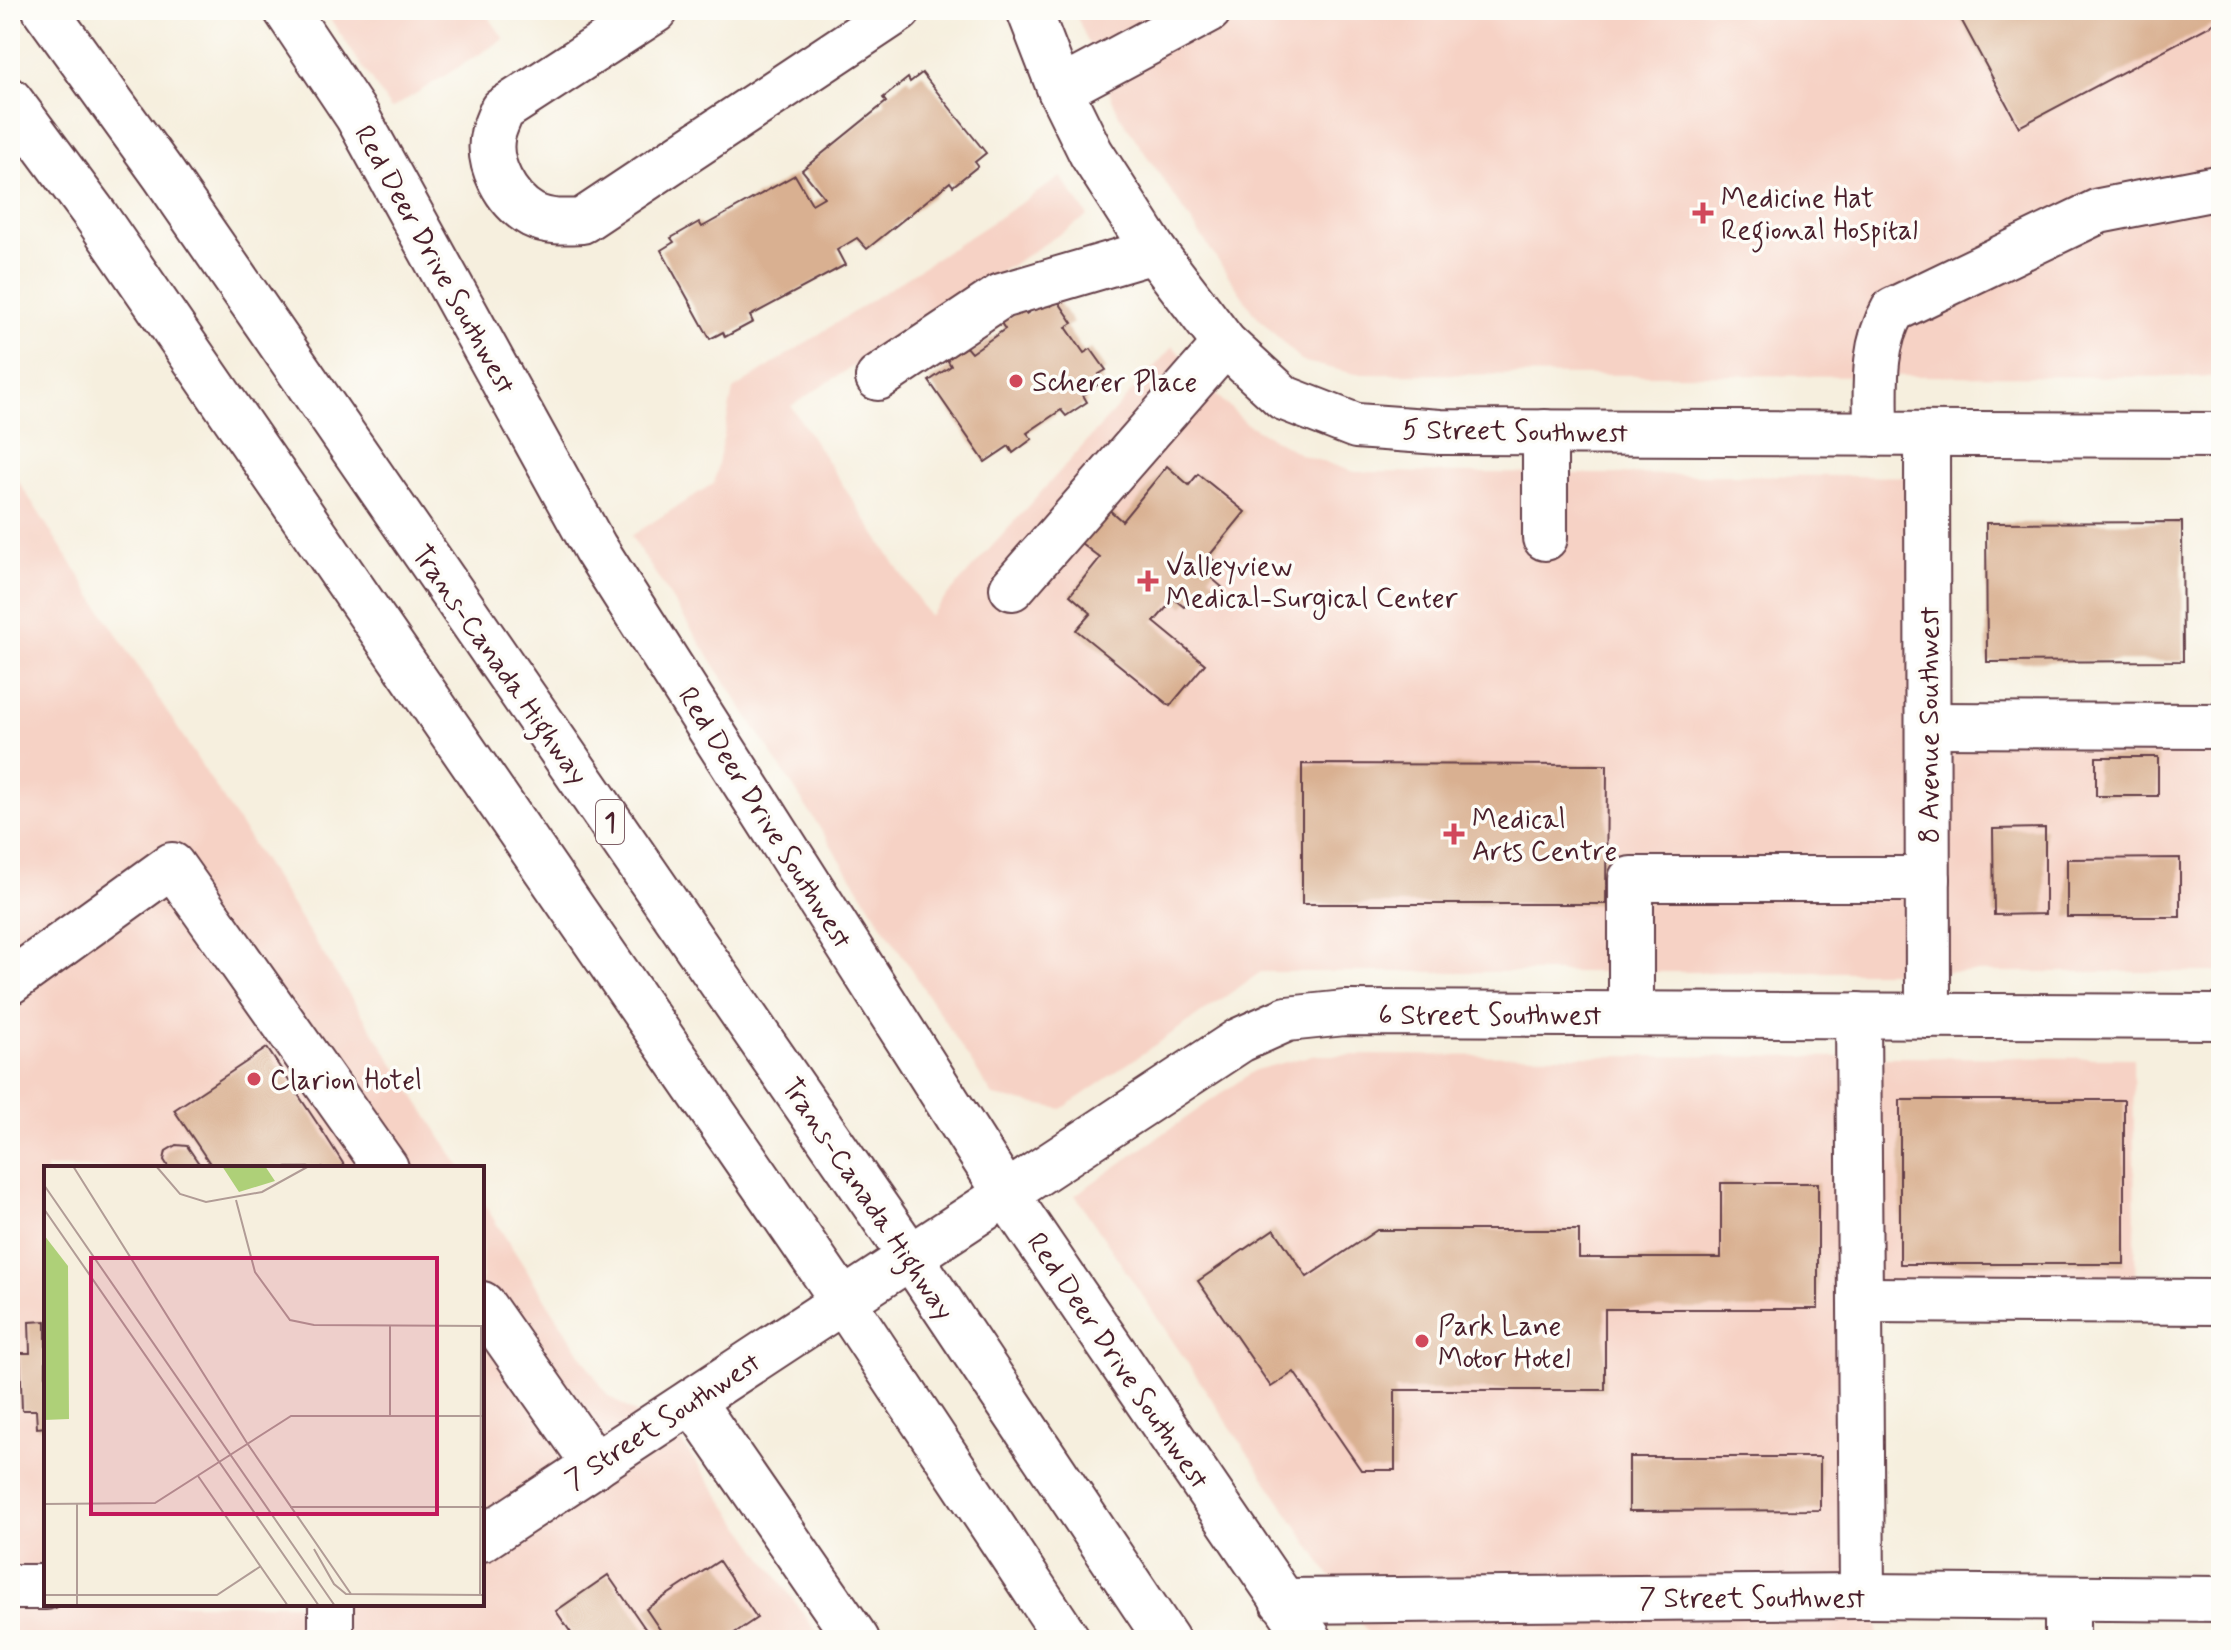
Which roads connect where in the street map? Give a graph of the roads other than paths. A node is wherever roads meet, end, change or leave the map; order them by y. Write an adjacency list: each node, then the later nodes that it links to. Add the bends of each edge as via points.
1 (45, 10): 29 (main road, Trans-Canada Highway / 1)
2 (286, 10): 28 (main road, Red Deer Drive Southwest, via 357,116 595,548)
3 (656, 10): 4 (main road, via 502,110 493,135 499,179 515,202 534,216 582,221)
4 (899, 10)
5 (1029, 10): 7 (main road, 5 Street Southwest)
6 (1209, 10): 7 (main road)
7 (1060, 90): 10 (main road, 5 Street Southwest, via 1091,153)
8 (10, 100): 31 (main road, via 96,216)
9 (2221, 187): 14 (main road, via 2099,211 1893,310 1884,325 1876,364)
10 (1154, 251): 11 (main road, 5 Street Southwest); 12 (main road, via 1001,296)
11 (1225, 344): 13 (main road, 5 Street Southwest, via 1284,398 1356,426); 18 (main road)
12 (878, 378)
13 (1545, 432): 14 (main road, 5 Street Southwest); 17 (main road)
14 (1876, 434): 15 (main road, 5 Street Southwest)
15 (1927, 434): 16 (main road, 5 Street Southwest); 19 (main road, 8 Avenue Southwest)
16 (2221, 435)
17 (1545, 538)
18 (1012, 588)
19 (1928, 725): 20 (main road); 21 (main road, 8 Avenue Southwest)
20 (2221, 726)
21 (1928, 879): 23 (main road, via 1631,879); 25 (main road, 8 Avenue Southwest)
22 (10, 982): 27 (main road, via 172,865)
23 (1631, 1014): 24 (main road, 6 Street Southwest); 28 (main road, 6 Street Southwest, via 1345,1013 1287,1019 1240,1040)
24 (1858, 1015): 25 (main road, 6 Street Southwest); 30 (main road)
25 (1928, 1016): 26 (main road, 6 Street Southwest)
26 (2221, 1017)
27 (385, 1166)
28 (1005, 1192): 29 (main road, 6 Street Southwest); 41 (main road, Red Deer Drive Southwest)
29 (910, 1256): 31 (main road, 6 Street Southwest); 47 (main road, Trans-Canada Highway / 1)
30 (1861, 1300): 32 (main road); 39 (main road)
31 (843, 1301): 34 (main road, 7 Street Southwest); 46 (main road)
32 (2221, 1302)
33 (484, 1307): 35 (main road)
34 (692, 1401): 35 (main road, 7 Street Southwest); 45 (main road)
35 (595, 1465): 36 (main road, 7 Street Southwest)
36 (484, 1538)
37 (10, 1587): 38 (main road)
38 (44, 1587)
39 (1862, 1596): 41 (main road, 7 Street Southwest); 43 (main road, 7 Street Southwest)
40 (2221, 1599): 43 (main road, 7 Street Southwest)
41 (1282, 1601): 48 (main road, Red Deer Drive Southwest)
42 (331, 1606): 44 (main road)
43 (2067, 1619)
44 (331, 1640)
45 (857, 1640)
46 (1068, 1640)
47 (1167, 1640)
48 (1307, 1640)

